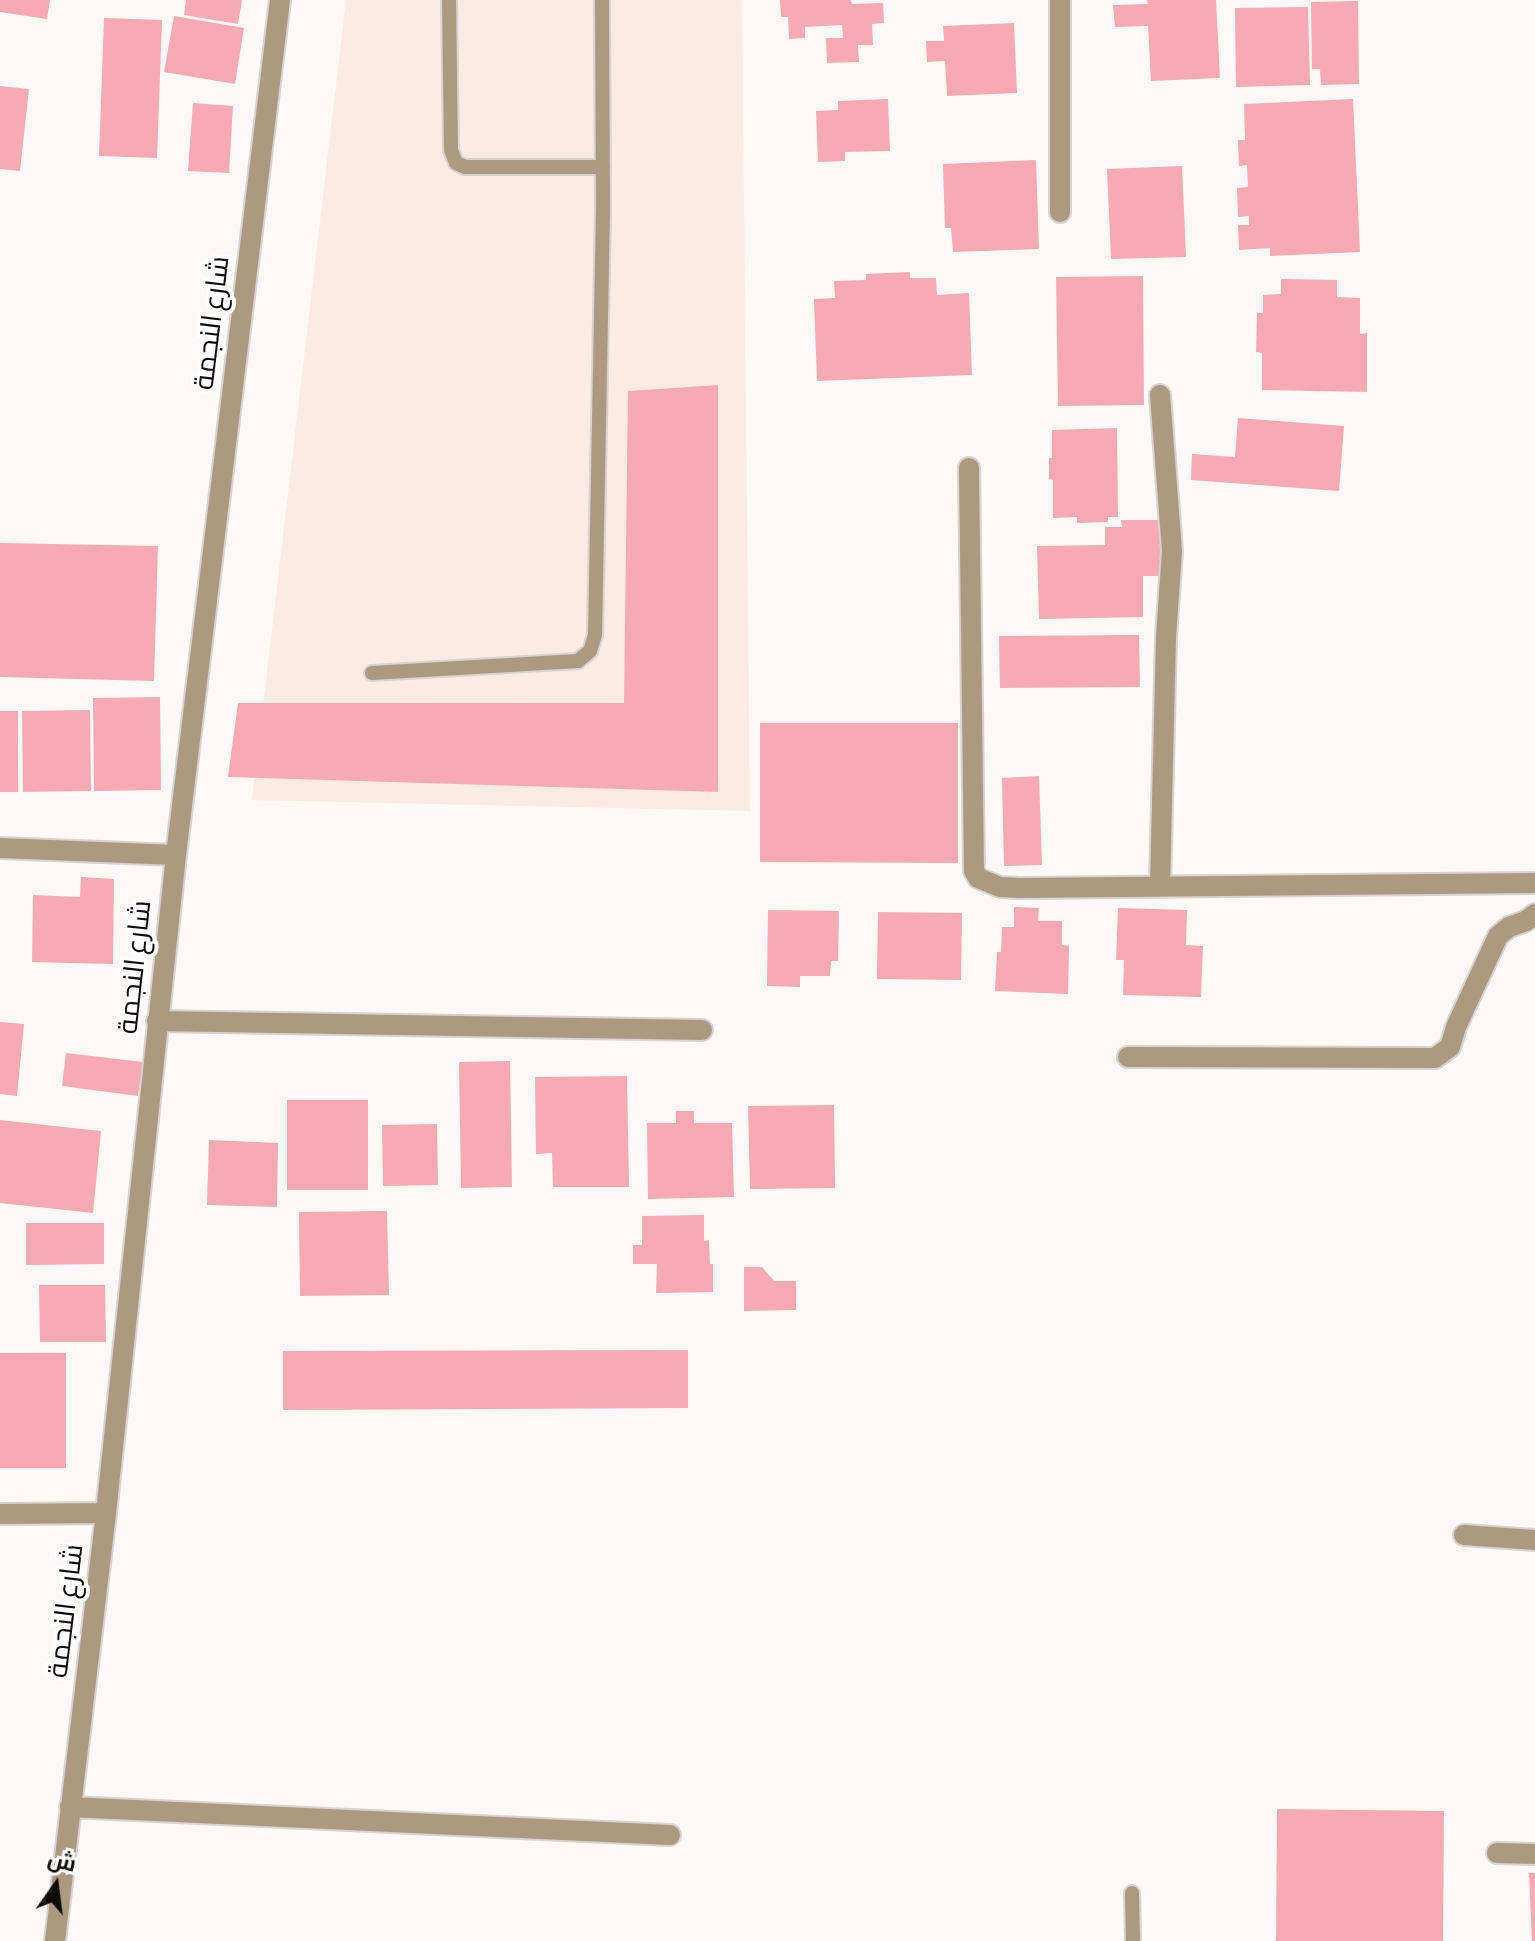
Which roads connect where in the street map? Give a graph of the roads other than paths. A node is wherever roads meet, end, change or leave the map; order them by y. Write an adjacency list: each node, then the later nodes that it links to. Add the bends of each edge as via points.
1 (280, 0): 11 (street, شارع النجمة)
2 (449, 0): 5 (lane, via 451,150 456,163)
3 (602, 0): 5 (lane)
4 (1060, 0): 6 (street)
5 (603, 167): 9 (lane, via 595,635 590,651 578,661)
6 (1060, 212)
7 (1160, 395): 13 (street, via 1172,551)
8 (969, 468): 13 (street, via 974,871 1000,887)
9 (372, 673)
10 (0, 848): 11 (street)
11 (176, 855): 15 (street, شارع النجمة)
12 (1535, 883): 13 (street)
13 (1160, 886)
14 (1535, 914): 17 (street, via 1498,936 1450,1047 1435,1058)
15 (157, 1021): 16 (street); 18 (street, شارع النجمة)
16 (702, 1030)
17 (1128, 1057)
18 (106, 1513): 19 (street); 22 (street, شارع النجمة)
19 (0, 1514)
20 (1464, 1535): 21 (street)
21 (1535, 1540)
22 (70, 1807): 23 (street); 27 (street, شارع النجمة)
23 (670, 1835)
24 (1497, 1853): 25 (street)
25 (1535, 1854)
26 (1132, 1893): 28 (lane)
27 (55, 1941)
28 (1133, 1941)

